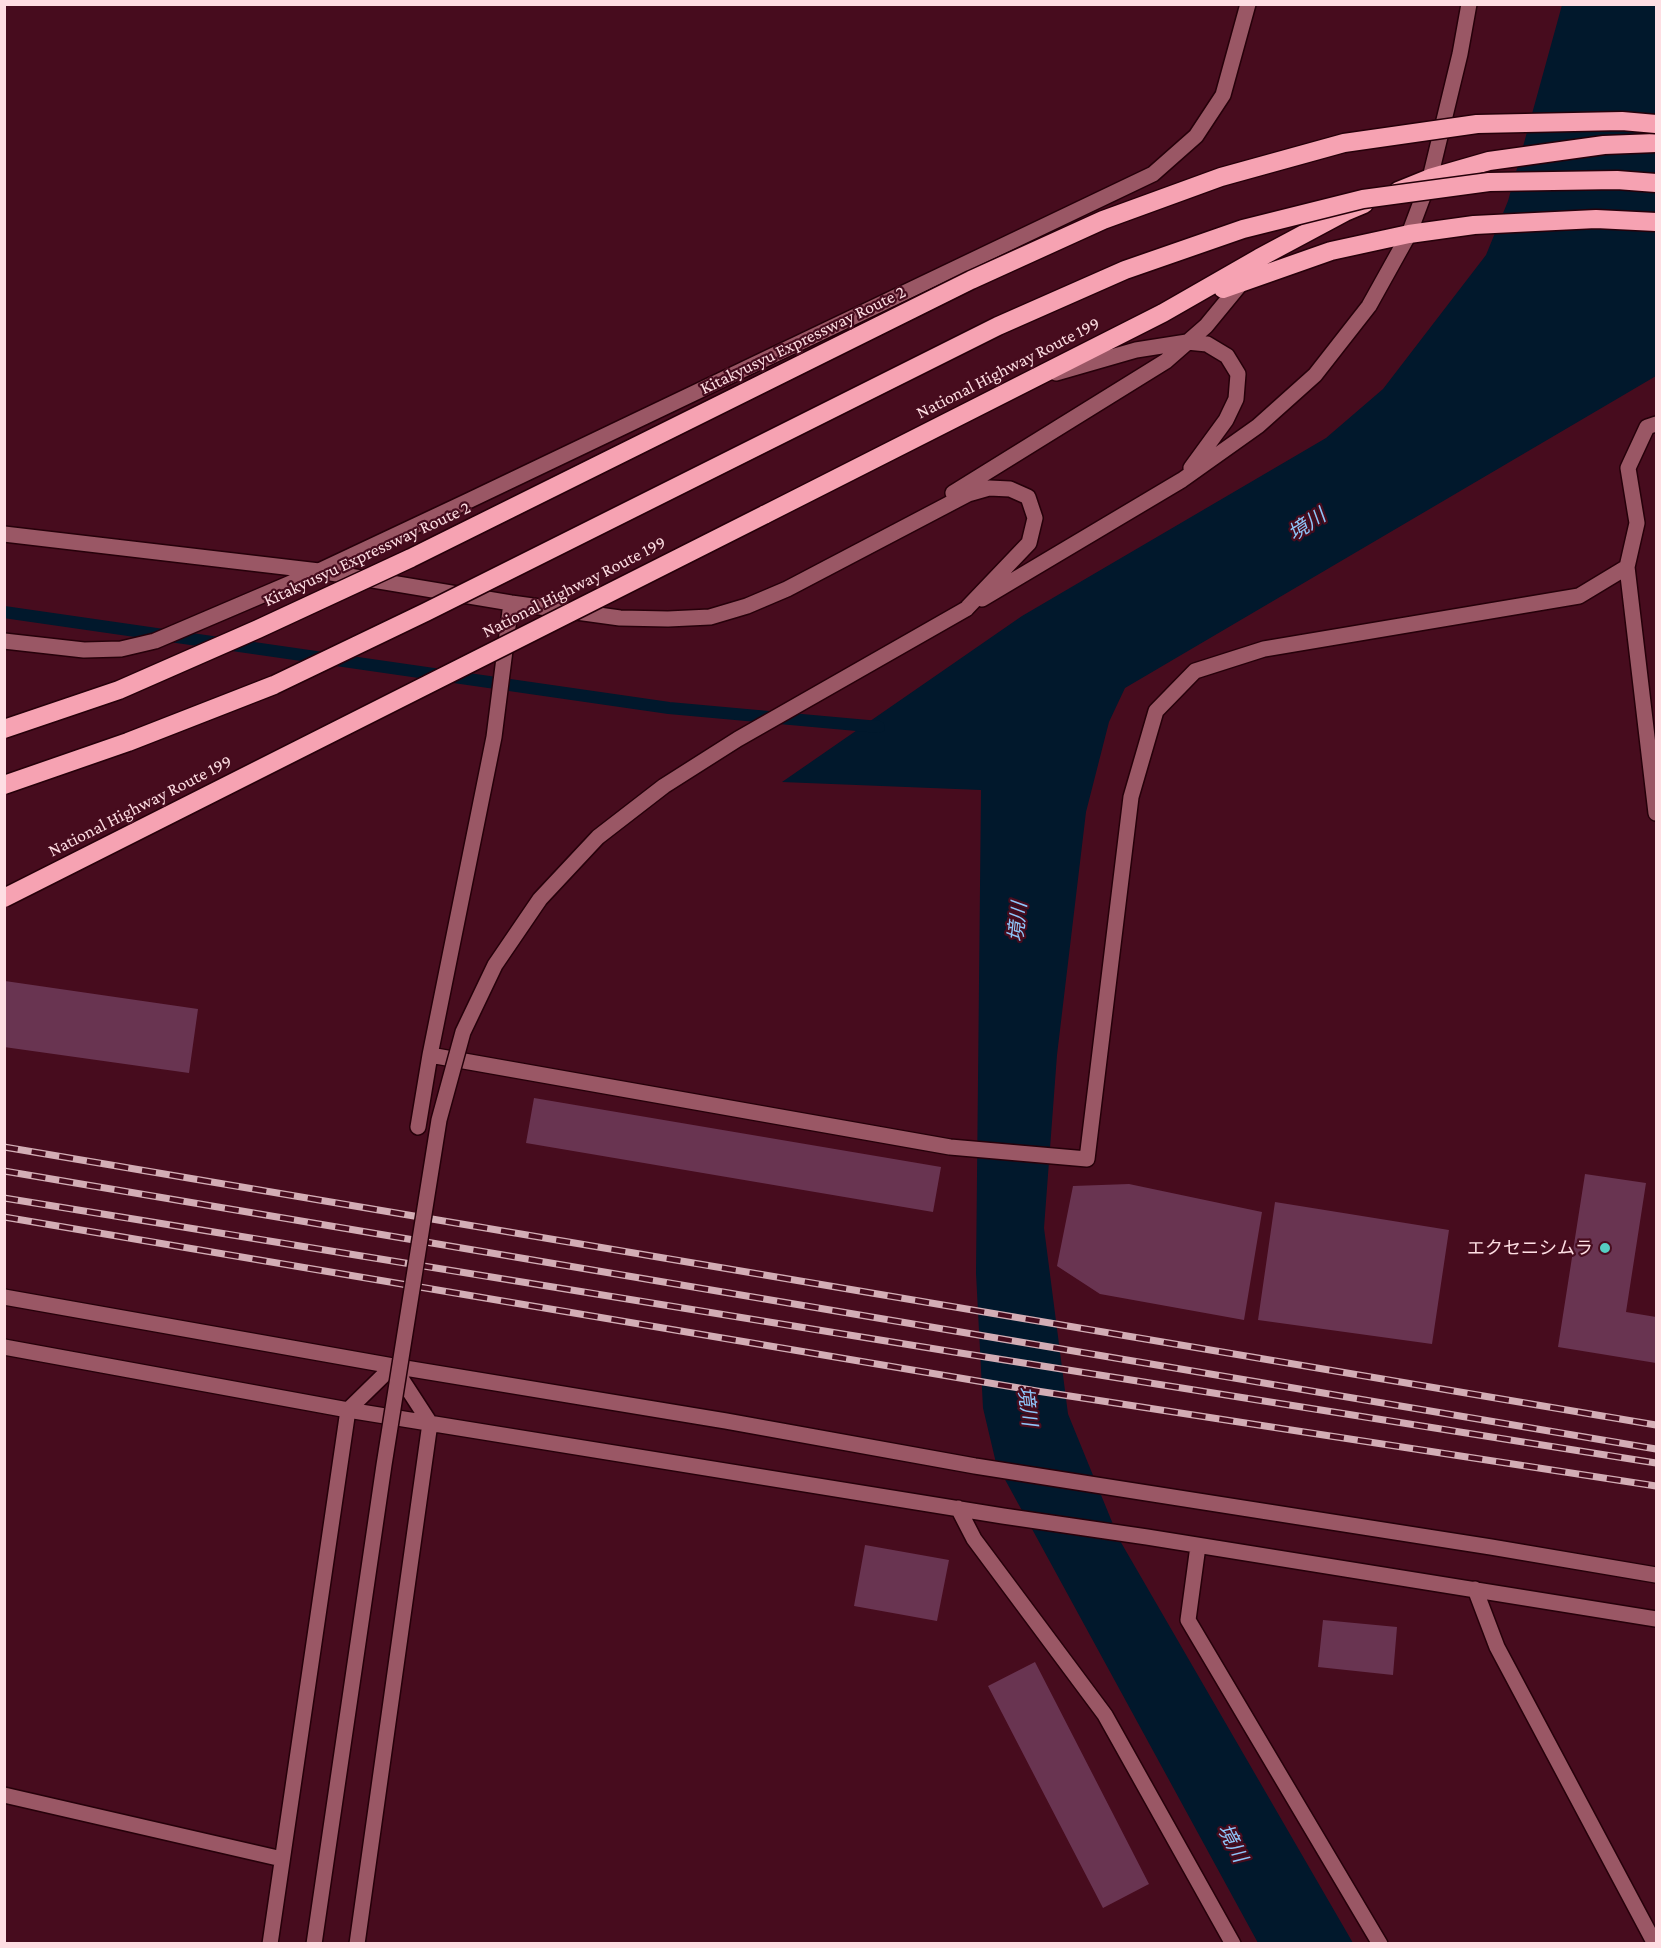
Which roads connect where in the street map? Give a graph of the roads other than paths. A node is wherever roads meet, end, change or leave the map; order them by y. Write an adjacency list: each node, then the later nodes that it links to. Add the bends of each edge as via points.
1 (1248, 4): 18 (street, via 1223,95 1196,136 1153,174)
2 (1469, 4): 5 (street)
3 (1656, 124): 22 (highway, Kitakyusyu Expressway Route 2, bridge, via 1477,124 1344,143 1221,177 1103,220 971,280 289,615 119,690)
4 (1656, 143): 5 (highway, National Highway Route 199, via 1604,145 1489,161)
5 (1430, 178): 8 (street); 10 (highway, National Highway Route 199, via 1345,212)
6 (1656, 183): 23 (highway, bridge, via 1489,182 1363,199 1243,229 1125,270 998,326 437,607 274,684 128,742)
7 (1656, 222): 8 (highway, National Highway Route 199, via 1596,219 1474,225)
8 (1410, 234): 9 (highway, National Highway Route 199, via 1331,251); 14 (street, via 1369,306 1315,375 1258,426)
9 (1243, 281): 10 (highway, National Highway Route 199); 11 (street, via 1206,326)
10 (1163, 313): 12 (highway, National Highway Route 199)
11 (1187, 342): 12 (street, via 1136,350); 14 (street, via 1207,345 1227,356 1238,374 1236,399 1226,420); 16 (street, via 1166,362)
12 (1030, 380): 25 (highway, National Highway Route 199, bridge)
13 (1656, 424): 17 (street, via 1647,427 1628,468 1637,523)
14 (1182, 480): 20 (street)
15 (4, 534): 18 (street)
16 (884, 538): 19 (street, via 787,589 710,617 620,618); 20 (street, via 968,494 988,488 1010,489 1028,497 1035,518 1029,543)
17 (1627, 567): 24 (street); 26 (street, via 1579,596 1264,649 1195,671 1156,711 1131,796 1087,1159 951,1147)
18 (319, 571): 19 (street); 21 (street, via 155,641 121,649 84,650)
19 (511, 603): 26 (street, via 494,737)
20 (966, 609): 41 (street, bridge, via 738,739 664,786 598,837 540,900 495,965 463,1032 439,1120)
21 (4, 641)
22 (4, 729)
23 (4, 785)
24 (1656, 813)
25 (4, 898)
26 (430, 1055): 27 (street)
27 (418, 1127)
28 (4, 1297): 30 (street)
29 (4, 1347): 31 (street)
30 (393, 1366): 31 (street); 32 (street); 35 (street, via 975,1466)
31 (348, 1410): 32 (street); 39 (street)
32 (430, 1423): 33 (street); 42 (street)
33 (958, 1508): 34 (street); 43 (street, via 974,1539 1105,1715)
34 (1198, 1546): 36 (street); 44 (street, via 1188,1620)
35 (1656, 1575)
36 (1475, 1589): 37 (street); 45 (street, via 1497,1647)
37 (1656, 1619)
38 (4, 1795): 39 (street)
39 (282, 1859): 40 (street)
40 (270, 1944)
41 (314, 1944)
42 (357, 1944)
43 (1233, 1944)
44 (1380, 1944)
45 (1655, 1944)

